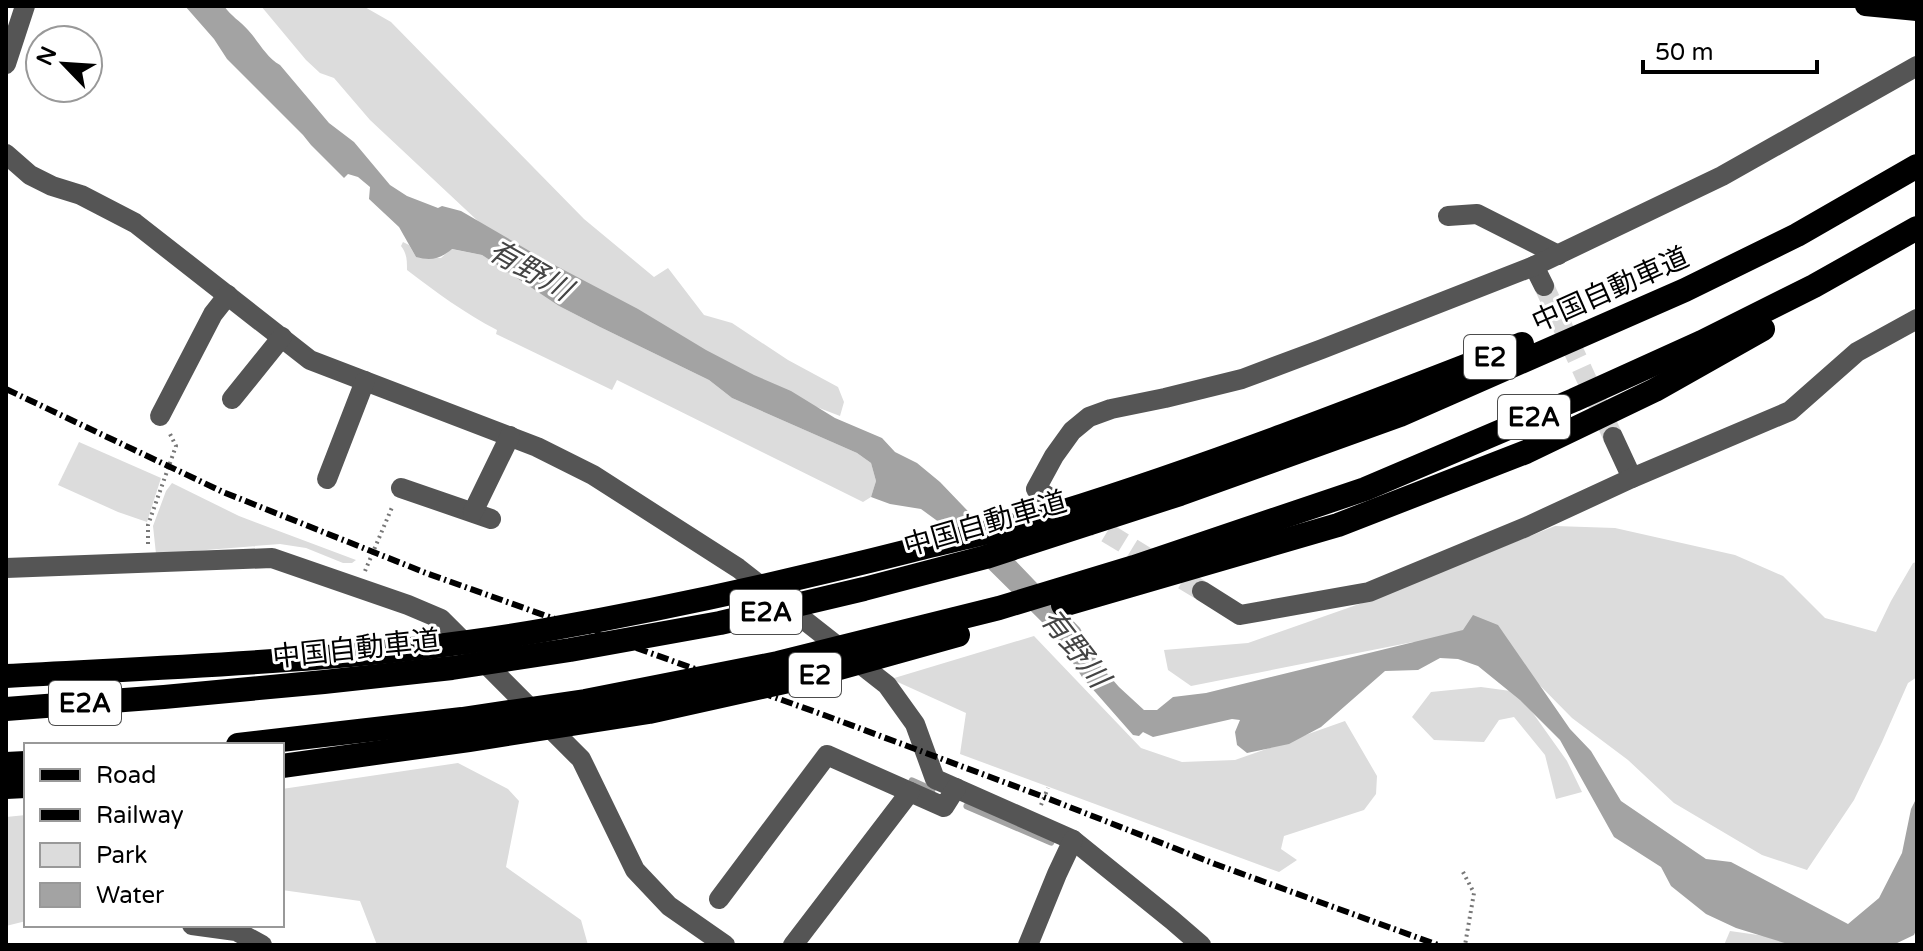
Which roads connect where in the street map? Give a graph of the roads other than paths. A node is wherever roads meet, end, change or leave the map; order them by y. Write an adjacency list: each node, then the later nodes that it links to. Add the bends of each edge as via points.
1 (25, 6): 4 (street)
2 (1865, 6): 3 (main road)
3 (1917, 11)
4 (6, 64)
5 (1917, 66): 10 (street, via 1722,176)
6 (6, 154): 13 (street, via 30,175 135,223)
7 (1916, 167): 26 (highway, E2, via 1545,335 1315,425 1174,476); 31 (highway, 中国自動車道 / E2A, via 1797,235 1685,290 1400,415 971,561 720,623 570,650 452,668)
8 (1448, 216): 10 (street, via 1477,214)
9 (1917, 230): 28 (highway, E2A, via 1702,342 1574,400 1365,489)
10 (1558, 255): 11 (street)
11 (1534, 266): 12 (street); 26 (street, via 1242,379 1089,417 1072,431 1036,489)
12 (1544, 286)
13 (228, 295): 15 (street); 18 (street)
14 (1917, 319): 23 (street, via 1857,352 1790,411)
15 (282, 337): 16 (street, via 310,360); 17 (street)
16 (365, 381): 19 (street); 22 (street)
17 (232, 399)
18 (160, 416)
19 (510, 436): 25 (street, via 482,516); 35 (street, via 593,475 738,568 862,665 887,685 915,724 935,779)
20 (1613, 437): 23 (street)
21 (319, 442): 22 (street)
22 (339, 448): 24 (street)
23 (1632, 478): 29 (street, via 1369,592 1240,615)
24 (327, 479)
25 (401, 488)
26 (1050, 505): 30 (highway, E2, via 784,583 544,630 313,658)
27 (6, 568): 41 (street, via 272,558 441,619 581,759 635,870 669,906)
28 (1144, 573): 32 (highway, E2, via 811,676 649,712)
29 (1202, 591)
30 (6, 676)
31 (6, 709)
32 (466, 730): 33 (highway); 34 (highway, E2)
33 (268, 743)
34 (284, 766)
35 (956, 788): 36 (street, via 944,807); 37 (street)
36 (910, 792): 38 (street, via 827,755); 42 (street)
37 (1073, 840): 43 (street); 44 (street)
38 (719, 899)
39 (207, 927): 40 (street, via 236,931)
40 (262, 945)
41 (725, 945)
42 (793, 945)
43 (1028, 945)
44 (1201, 945)

